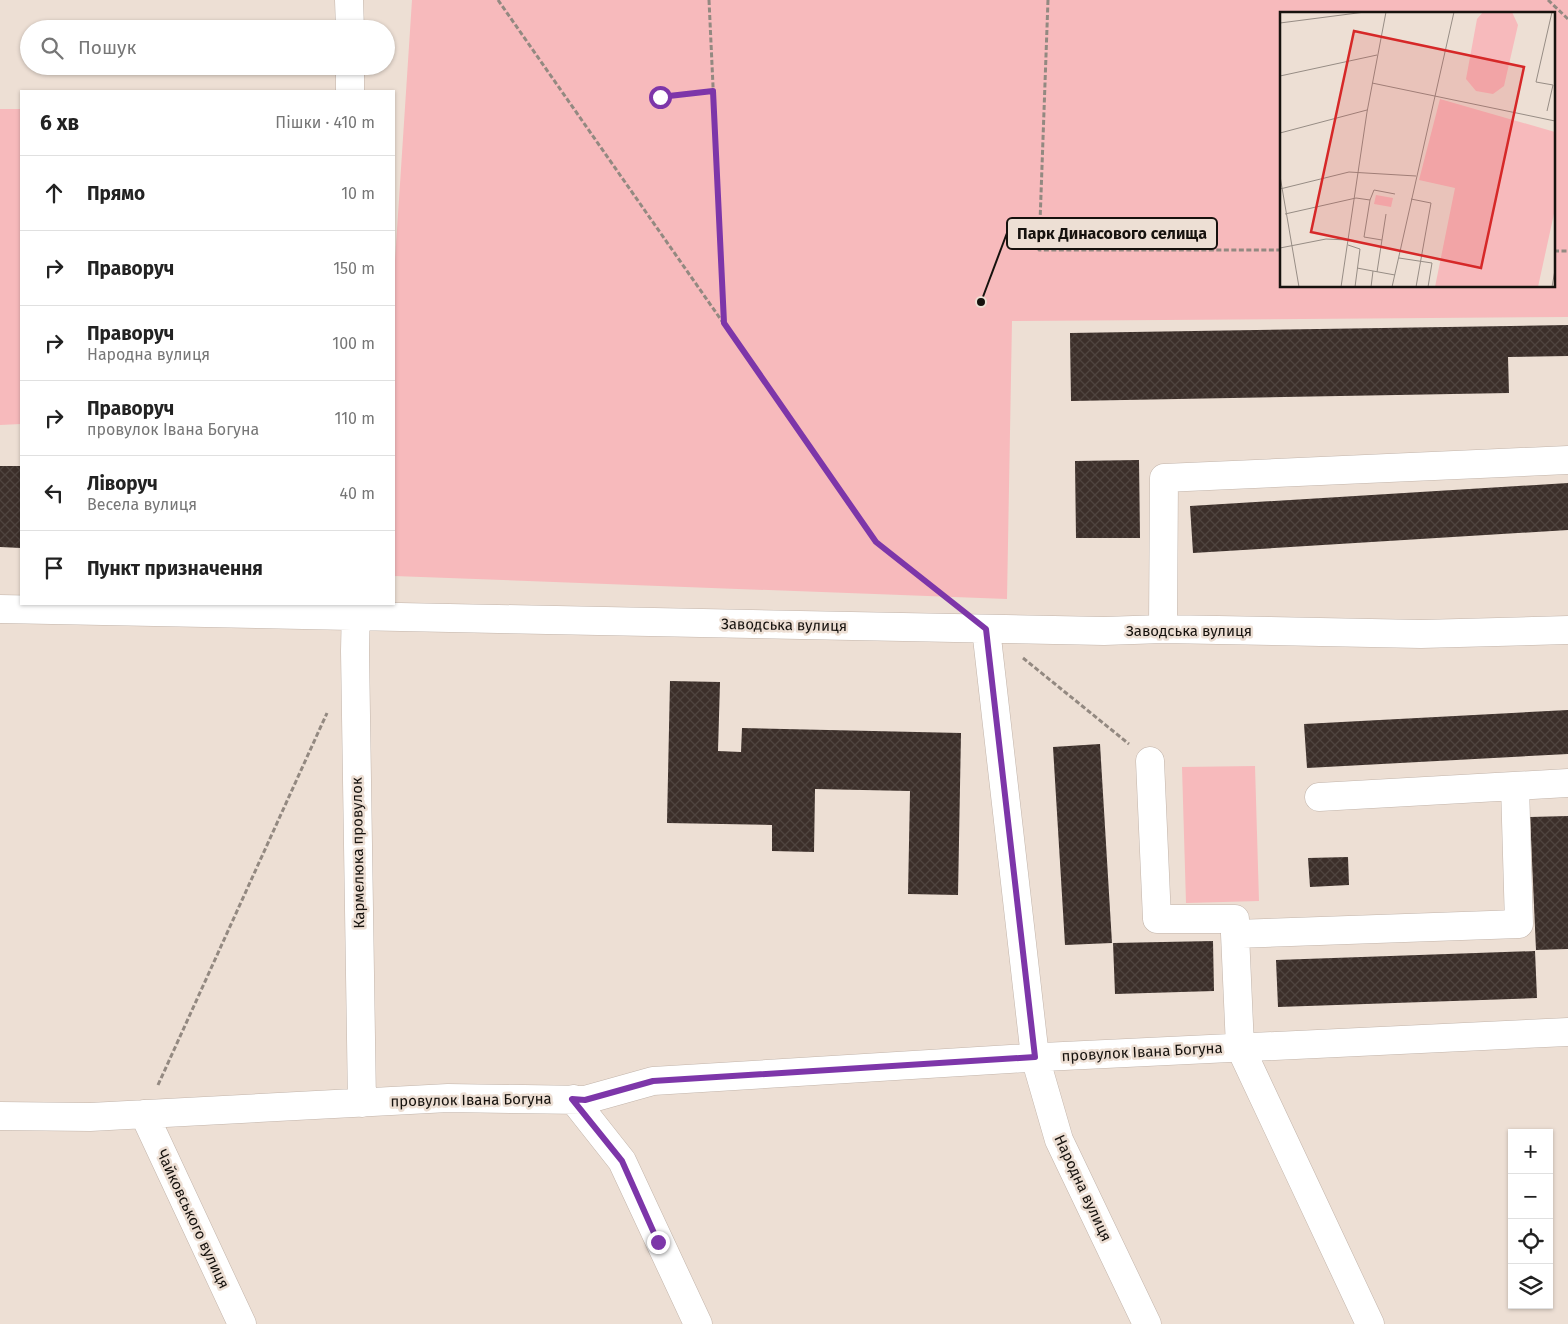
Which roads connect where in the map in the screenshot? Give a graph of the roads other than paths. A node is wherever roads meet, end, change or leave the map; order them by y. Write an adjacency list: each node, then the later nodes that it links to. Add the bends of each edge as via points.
1 (349, 0): 2 (street)
2 (350, 20)
3 (350, 75): 4 (street)
4 (350, 90)
5 (1568, 460): 9 (street, via 1164,478)
6 (0, 609): 7 (street, Заводська вулиця)
7 (356, 610): 8 (street, Заводська вулиця); 20 (street, Кармелюка провулок)
8 (986, 629): 9 (street, Заводська вулиця); 18 (street, Народна вулиця)
9 (1164, 629): 10 (street, Заводська вулиця, via 1421,634)
10 (1568, 630)
11 (1150, 761): 15 (street, via 1157,919 1235,919)
12 (1568, 782): 13 (street)
13 (1515, 786): 14 (street); 15 (street, via 1519,924)
14 (1319, 797)
15 (1235, 934): 17 (street)
16 (1568, 1032): 17 (street, провулок Івана Богуна)
17 (1240, 1047): 18 (street, провулок Івана Богуна); 26 (street)
18 (1035, 1057): 19 (street, провулок Івана Богуна, via 653,1081 585,1100); 25 (street, Народна вулиця, via 1059,1140)
19 (572, 1099): 20 (street, провулок Івана Богуна, via 448,1098); 24 (street, via 622,1161)
20 (362, 1103): 21 (street, провулок Івана Богуна)
21 (144, 1114): 22 (street, провулок Івана Богуна); 23 (street, Чайковського вулиця)
22 (0, 1116)
23 (242, 1324)
24 (698, 1324)
25 (1148, 1324)
26 (1370, 1324)

